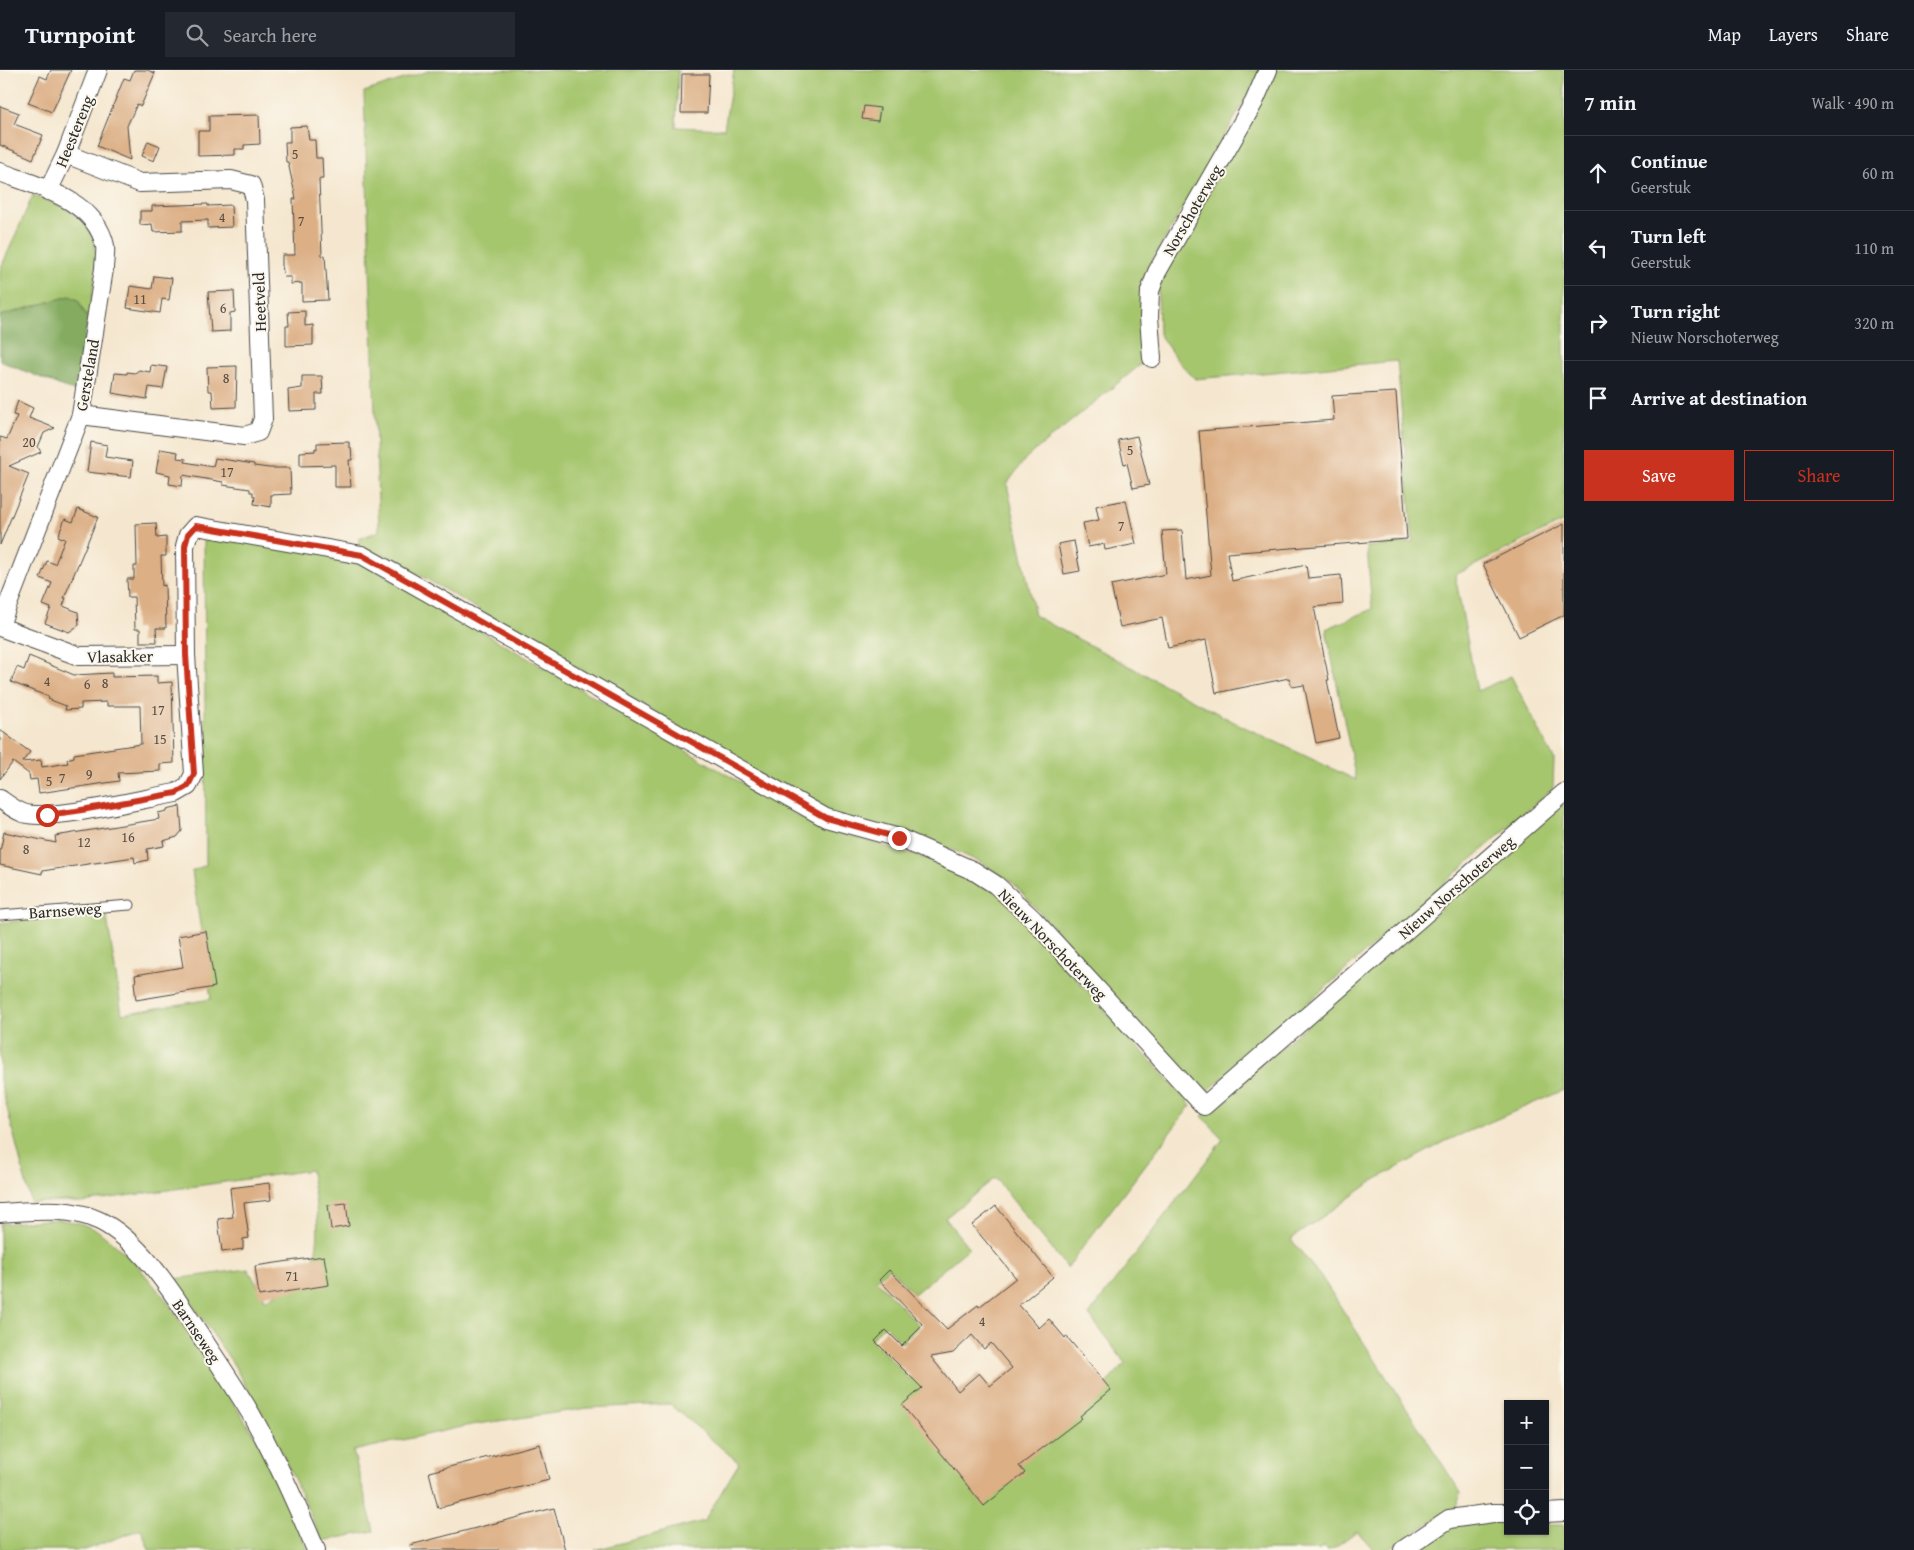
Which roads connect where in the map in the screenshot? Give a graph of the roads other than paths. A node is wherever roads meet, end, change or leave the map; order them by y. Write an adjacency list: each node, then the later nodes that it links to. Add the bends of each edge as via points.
1 (98, 70): 3 (street, Heestereng)
2 (1268, 70): 6 (street, Norschoterweg, via 1254,102 1157,272 1150,291)
3 (66, 154): 5 (street, Heestereng); 7 (street, Heetveld, via 140,183 231,180 251,185 255,200 263,419 258,432 244,436)
4 (0, 172): 5 (street, Gersteland)
5 (48, 191): 7 (street, Gersteland, via 74,203 91,217 105,247)
6 (1152, 358)
7 (81, 415): 8 (street, Gersteland)
8 (0, 626): 9 (street, Vlasakker, via 78,656)
9 (186, 655): 10 (street, Nieuw Norschoterweg, via 185,546 188,535 196,526 362,555 826,818 899,838 996,884 1204,1106); 11 (street, via 194,774 188,786 176,793 47,815 24,813)
10 (1564, 793)
11 (0, 799)
12 (130, 905): 13 (lane, Barnseweg)
13 (0, 915)
14 (0, 1213): 18 (street, Barnseweg, via 73,1212 101,1222 123,1236 143,1257 169,1288 246,1407 282,1472)
15 (1564, 1512): 17 (street)
16 (1504, 1513): 19 (street, via 1449,1519)
17 (1549, 1513)
18 (316, 1550)
19 (1403, 1550)

